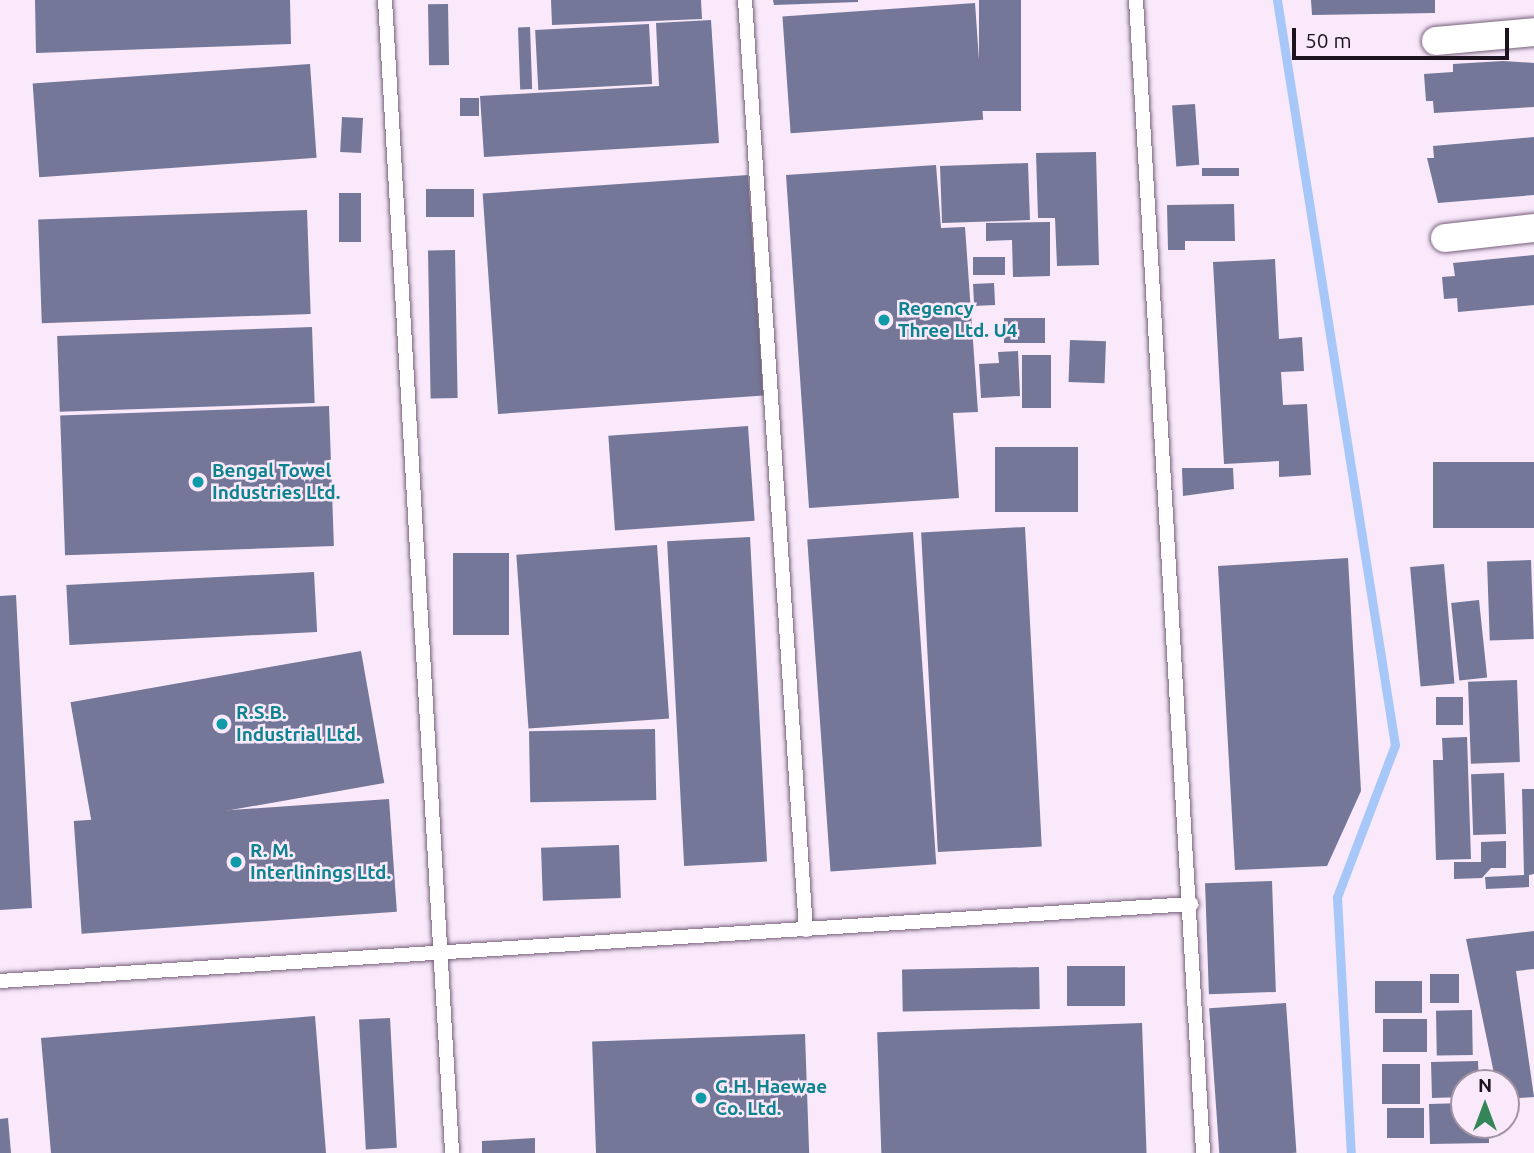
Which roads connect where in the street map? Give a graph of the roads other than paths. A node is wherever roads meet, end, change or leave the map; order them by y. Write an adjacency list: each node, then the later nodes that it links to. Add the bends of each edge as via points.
1 (385, 0): 10 (lane)
2 (745, 0): 9 (lane)
3 (1136, 0): 8 (lane)
4 (1534, 32): 5 (street)
5 (1436, 41)
6 (1534, 228): 7 (street)
7 (1446, 238)
8 (1192, 904): 9 (lane); 13 (lane)
9 (806, 930): 10 (lane)
10 (442, 952): 11 (lane); 12 (lane)
11 (0, 981)
12 (452, 1153)
13 (1203, 1153)

